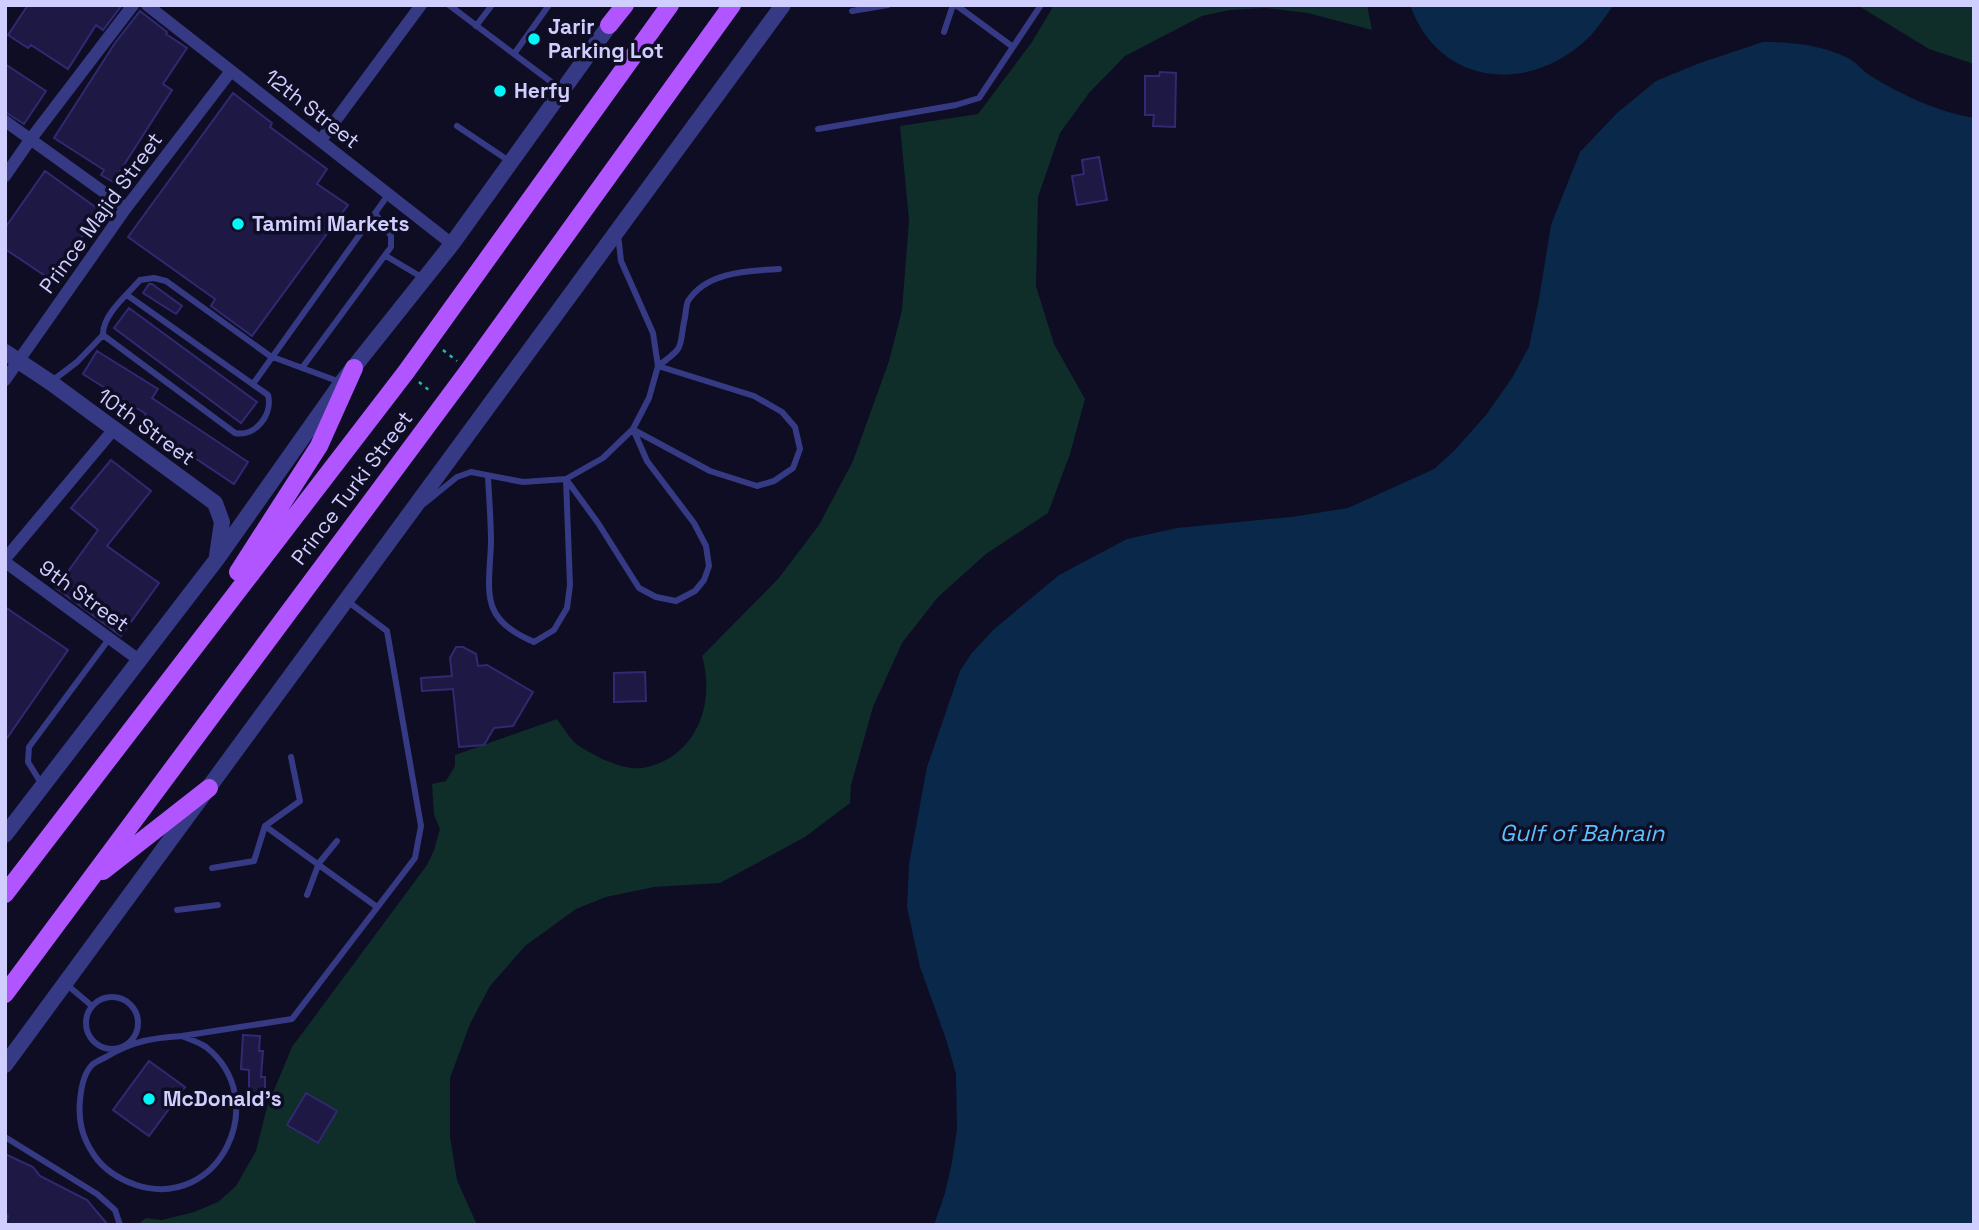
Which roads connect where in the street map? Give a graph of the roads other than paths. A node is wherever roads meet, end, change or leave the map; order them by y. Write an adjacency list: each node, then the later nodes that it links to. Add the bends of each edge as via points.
1 (133, 5): 24 (street)
2 (147, 5): 19 (street, 12th Street)
3 (421, 5): 25 (street)
4 (449, 5): 15 (lane)
5 (492, 5): 15 (lane)
6 (549, 5): 18 (lane)
7 (670, 5): 57 (main road, Prince Turki Street, via 406,372)
8 (732, 5): 66 (main road, Prince Turki Street, via 444,403)
9 (783, 5): 31 (street)
10 (888, 5): 14 (lane)
11 (955, 5): 16 (lane); 17 (lane)
12 (1041, 5): 17 (lane)
13 (619, 11): 20 (street)
14 (852, 11)
15 (476, 26): 18 (lane)
16 (944, 32)
17 (1013, 47): 23 (lane, via 979,98)
18 (514, 54): 20 (lane)
19 (231, 71): 25 (street, 12th Street); 29 (street, Prince Majid Street)
20 (562, 91): 26 (street)
21 (5, 121): 24 (street)
22 (457, 126): 26 (lane)
23 (818, 129)
24 (30, 140): 27 (street); 29 (street)
25 (321, 140): 28 (street, 12th Street)
26 (511, 162): 32 (street)
27 (5, 176)
28 (389, 194): 30 (lane); 32 (street, 12th Street)
29 (126, 208): 39 (street, Prince Majid Street)
30 (375, 213): 33 (lane, via 391,236); 38 (lane)
31 (618, 229): 40 (lane, via 621,261 653,333); 51 (street)
32 (452, 244): 35 (street)
33 (386, 256): 35 (lane); 41 (lane)
34 (779, 269): 40 (lane, via 732,272 707,284 688,301 682,345)
35 (424, 279): 42 (street)
36 (127, 295): 37 (lane, via 106,320); 38 (lane, via 140,280 166,281); 46 (lane)
37 (103, 335): 44 (lane); 46 (lane, via 235,433 254,431 268,413 268,395)
38 (270, 356): 41 (lane); 46 (lane)
39 (12, 357): 43 (street, Prince Majid Street); 44 (street, 10th Street)
40 (657, 366): 48 (lane, via 649,398); 48 (lane, via 754,396 782,412 795,427 800,449 793,468 757,486 710,471)
41 (302, 368): 45 (lane)
42 (354, 368): 45 (street); 57 (main road, via 319,446)
43 (5, 380)
44 (50, 382): 47 (street, 10th Street)
45 (342, 383): 52 (street)
46 (253, 384)
47 (114, 429): 52 (street, 10th Street, via 215,503 222,522); 53 (street)
48 (633, 429): 50 (lane, via 603,458); 50 (lane, via 647,461 706,546 709,566 695,591 676,601 639,588)
49 (488, 476): 50 (lane, via 523,482); 50 (lane, via 488,595 498,619 514,634 534,642 554,630 567,608); 51 (lane, via 471,472 457,477)
50 (566, 479)
51 (407, 518): 54 (street)
52 (217, 559): 56 (street)
53 (5, 561): 55 (street, 9th Street)
54 (346, 600): 60 (street); 70 (lane, via 387,631 421,826 415,858)
55 (109, 638): 56 (street, 9th Street); 59 (lane, via 29,747 28,762)
56 (139, 660): 59 (street)
57 (175, 670): 67 (main road, Prince Turki Street)
58 (291, 757): 61 (lane, via 300,801)
59 (42, 785): 62 (street)
60 (209, 788): 66 (main road); 72 (street)
61 (265, 826): 64 (lane); 65 (lane, via 254,862)
62 (5, 835)
63 (337, 841): 64 (lane)
64 (319, 863): 68 (lane); 70 (lane)
65 (212, 868)
66 (84, 886): 73 (main road, Prince Turki Street)
67 (5, 894)
68 (307, 895)
69 (218, 905): 71 (lane)
70 (377, 907): 75 (lane, via 292,1019)
71 (177, 910)
72 (64, 983): 74 (lane); 77 (street)
73 (5, 994)
74 (92, 1006): 76 (lane, via 86,1022 90,1039 105,1050); 76 (lane, via 116,998 131,1005 139,1029)
75 (182, 1036): 76 (lane); 76 (lane, via 204,1045 222,1063 234,1086 237,1111 233,1137 219,1160 199,1178 174,1187 147,1188 121,1180 100,1164 85,1141 78,1115 81,1088 92,1065)
76 (126, 1044)
77 (5, 1065)
78 (5, 1137): 79 (lane, via 97,1194 115,1210)
79 (120, 1225)

